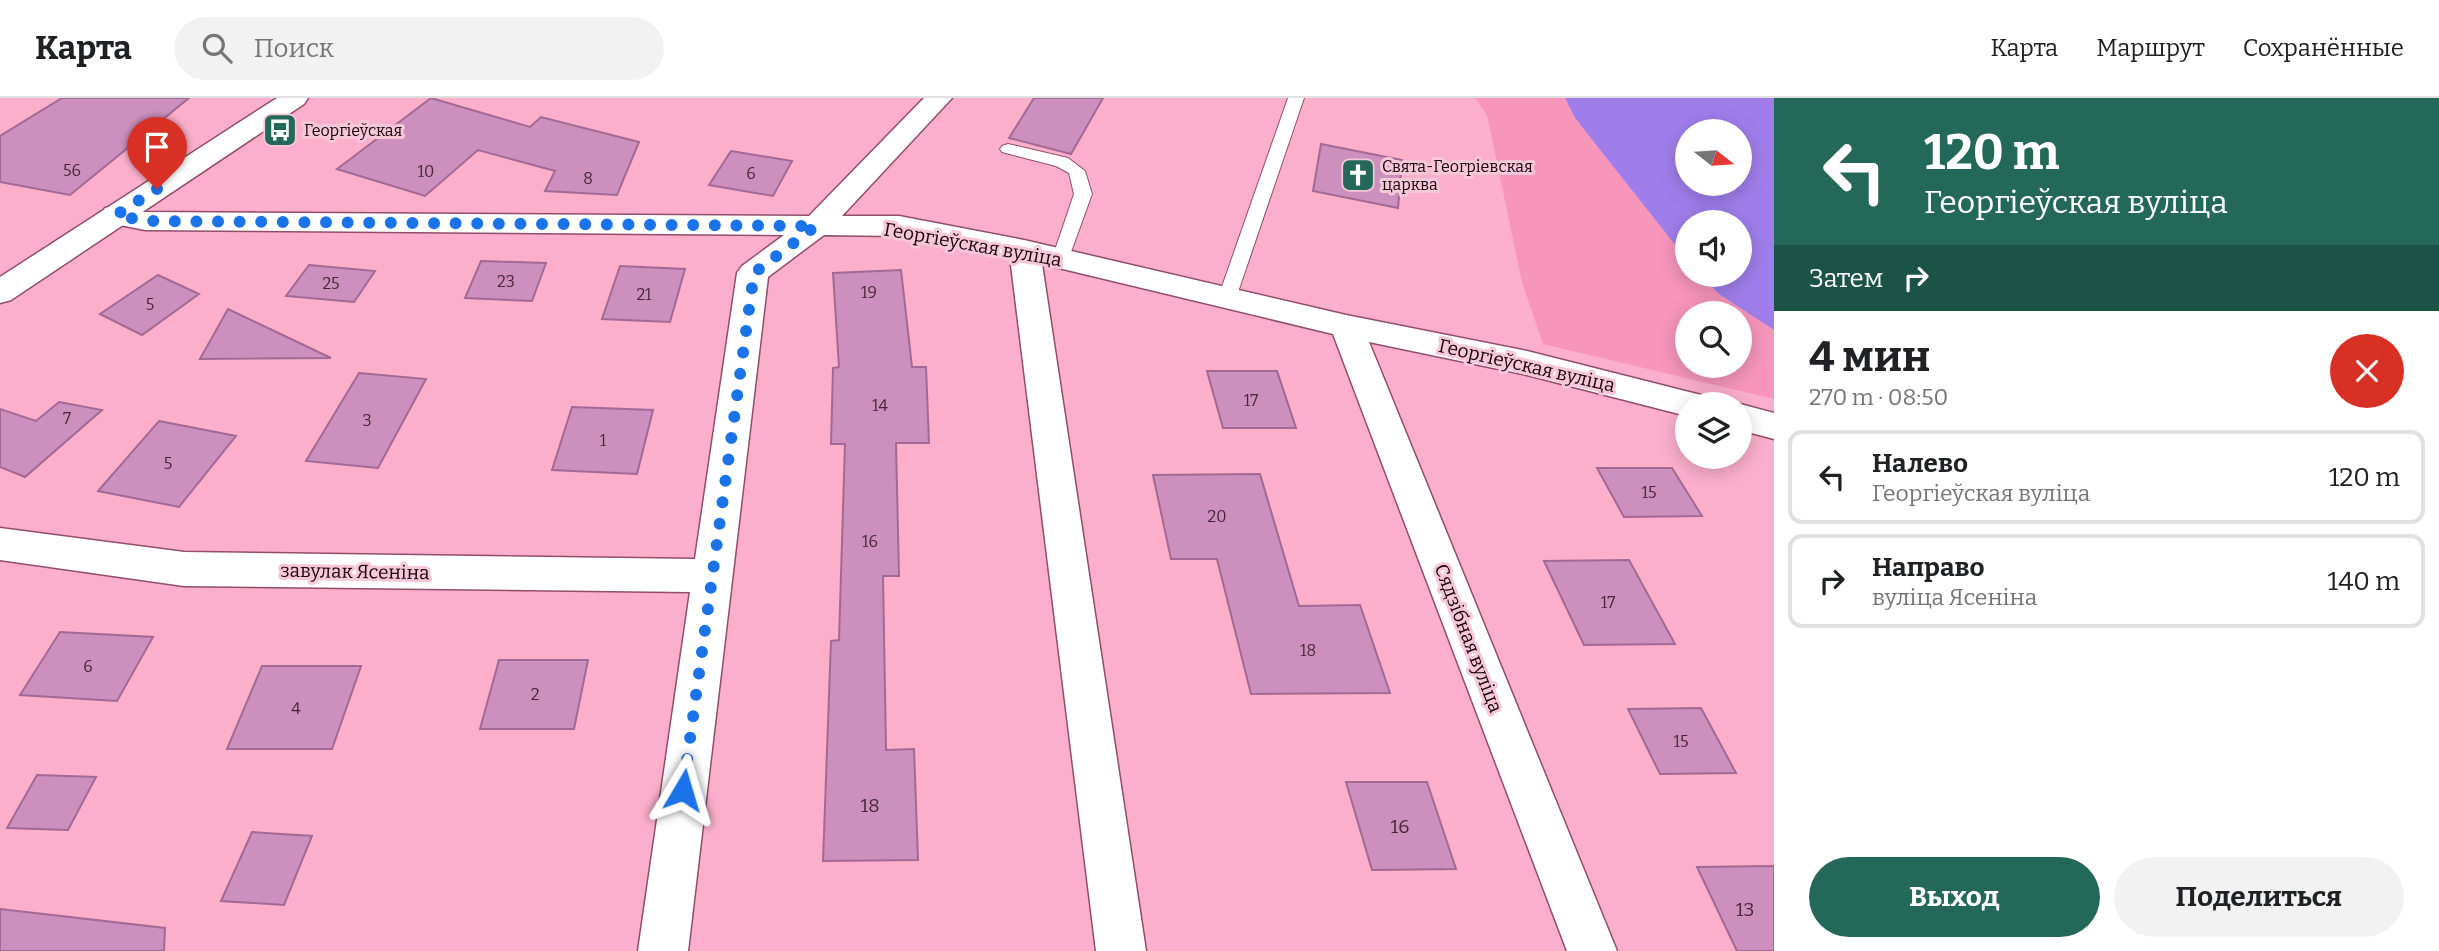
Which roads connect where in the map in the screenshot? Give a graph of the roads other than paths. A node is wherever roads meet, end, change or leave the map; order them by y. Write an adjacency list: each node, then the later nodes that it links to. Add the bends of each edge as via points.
1 (295, 98): 5 (street)
2 (939, 98): 6 (street)
3 (1296, 98): 9 (lane)
4 (1008, 149): 7 (lane, via 1062,162 1077,171 1083,194)
5 (116, 215): 6 (street, Георгіеўская вуліца, via 145,221); 8 (street)
6 (816, 226): 7 (street, Георгіеўская вуліца, via 899,226); 15 (street, via 754,273)
7 (1043, 254): 9 (street, Георгіеўская вуліца); 17 (street)
8 (0, 292)
9 (1227, 298): 10 (street, Георгіеўская вуліца)
10 (1346, 326): 11 (street, Георгіеўская вуліца, via 1527,363); 18 (street, Сядзібная вуліца)
11 (1675, 400)
12 (1752, 420): 13 (street)
13 (1774, 426)
14 (0, 544): 15 (street, завулак Ясеніна, via 184,569)
15 (711, 576): 16 (street)
16 (663, 951)
17 (1121, 951)
18 (1592, 951)

